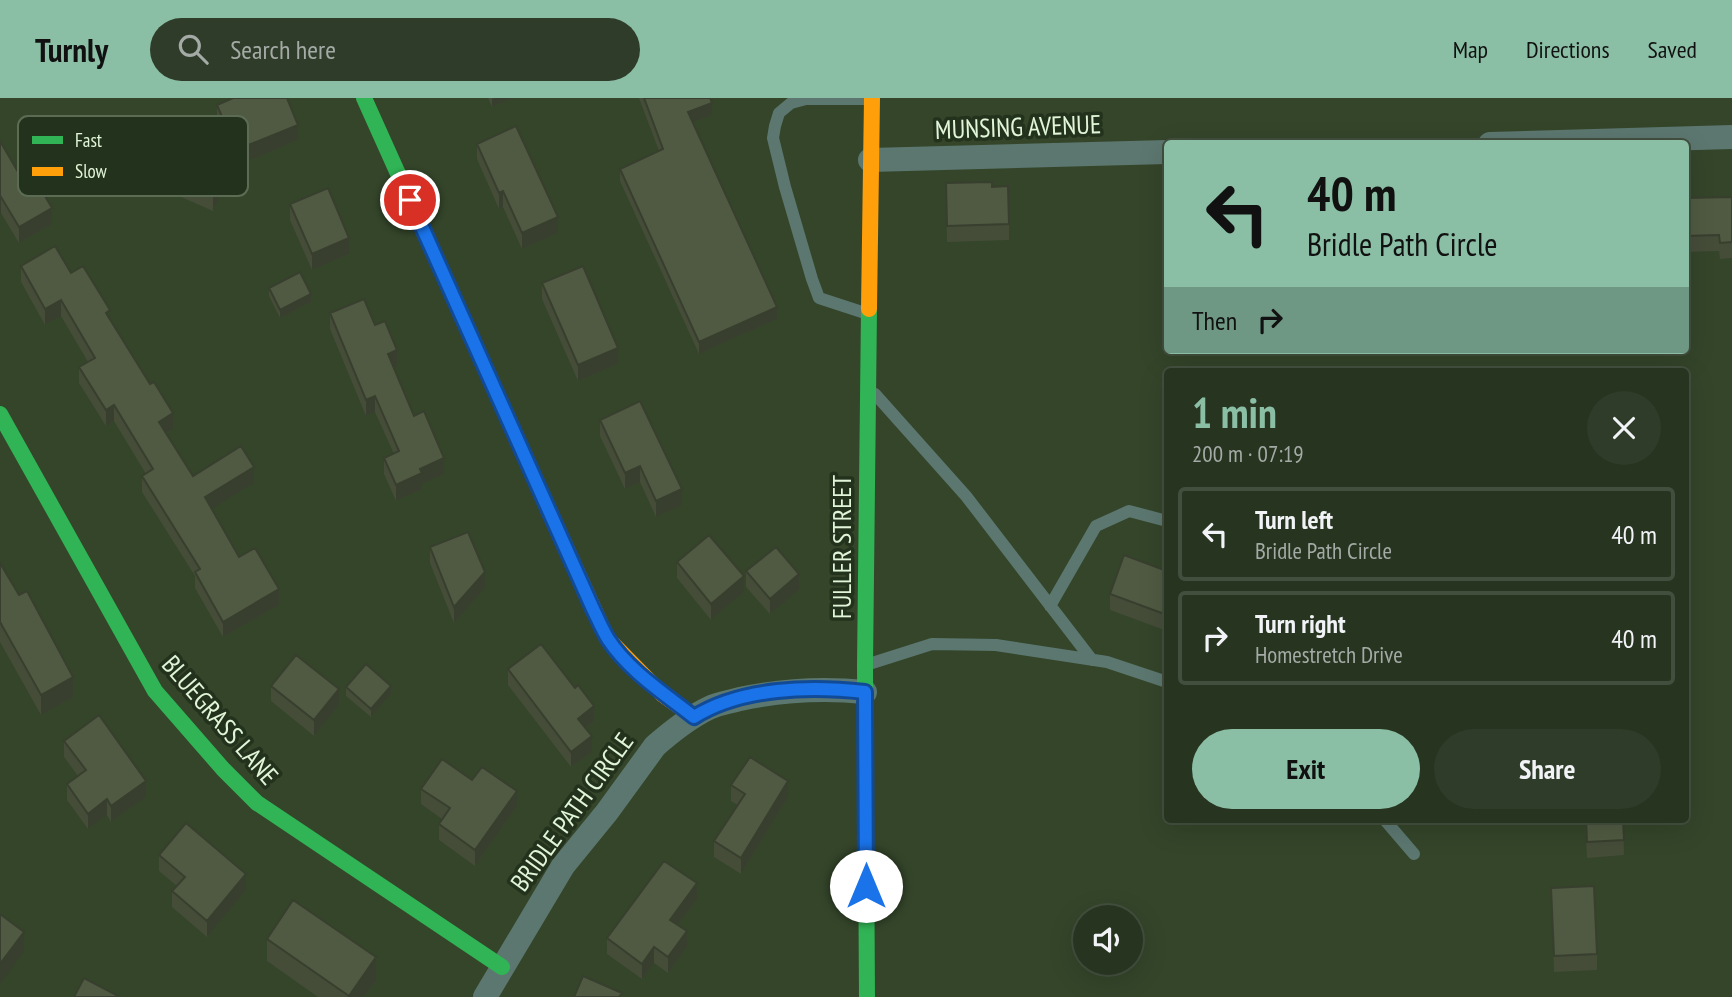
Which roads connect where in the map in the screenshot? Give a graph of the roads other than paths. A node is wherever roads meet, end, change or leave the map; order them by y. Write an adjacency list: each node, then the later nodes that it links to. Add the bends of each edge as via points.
1 (364, 98): 16 (street, via 607,638 662,694)
2 (872, 99): 6 (street, FULLER STREET); 7 (lane, via 791,103 779,114 773,138 819,298)
3 (1732, 137): 4 (street)
4 (1628, 140)
5 (1164, 152): 6 (street, MUNSING AVENUE)
6 (870, 160): 7 (street, FULLER STREET)
7 (868, 314): 8 (street, FULLER STREET)
8 (868, 386): 11 (lane, via 967,496); 13 (street, FULLER STREET)
9 (0, 414): 19 (street, BLUEGRASS LANE, via 155,691 223,769 257,803)
10 (1164, 520): 11 (lane, via 1129,511 1096,526)
11 (1050, 606): 12 (lane)
12 (1092, 660): 13 (lane, via 996,645 932,644); 14 (lane)
13 (865, 665): 15 (street, FULLER STREET)
14 (1164, 681)
15 (865, 692): 16 (street, BRIDLE PATH CIRCLE, via 803,690 760,695 722,703); 21 (street, FULLER STREET)
16 (694, 717): 19 (street, BRIDLE PATH CIRCLE, via 655,746 563,866)
17 (1387, 823): 18 (lane)
18 (1414, 854)
19 (502, 967): 20 (street, BRIDLE PATH CIRCLE)
20 (485, 997)
21 (867, 997)

